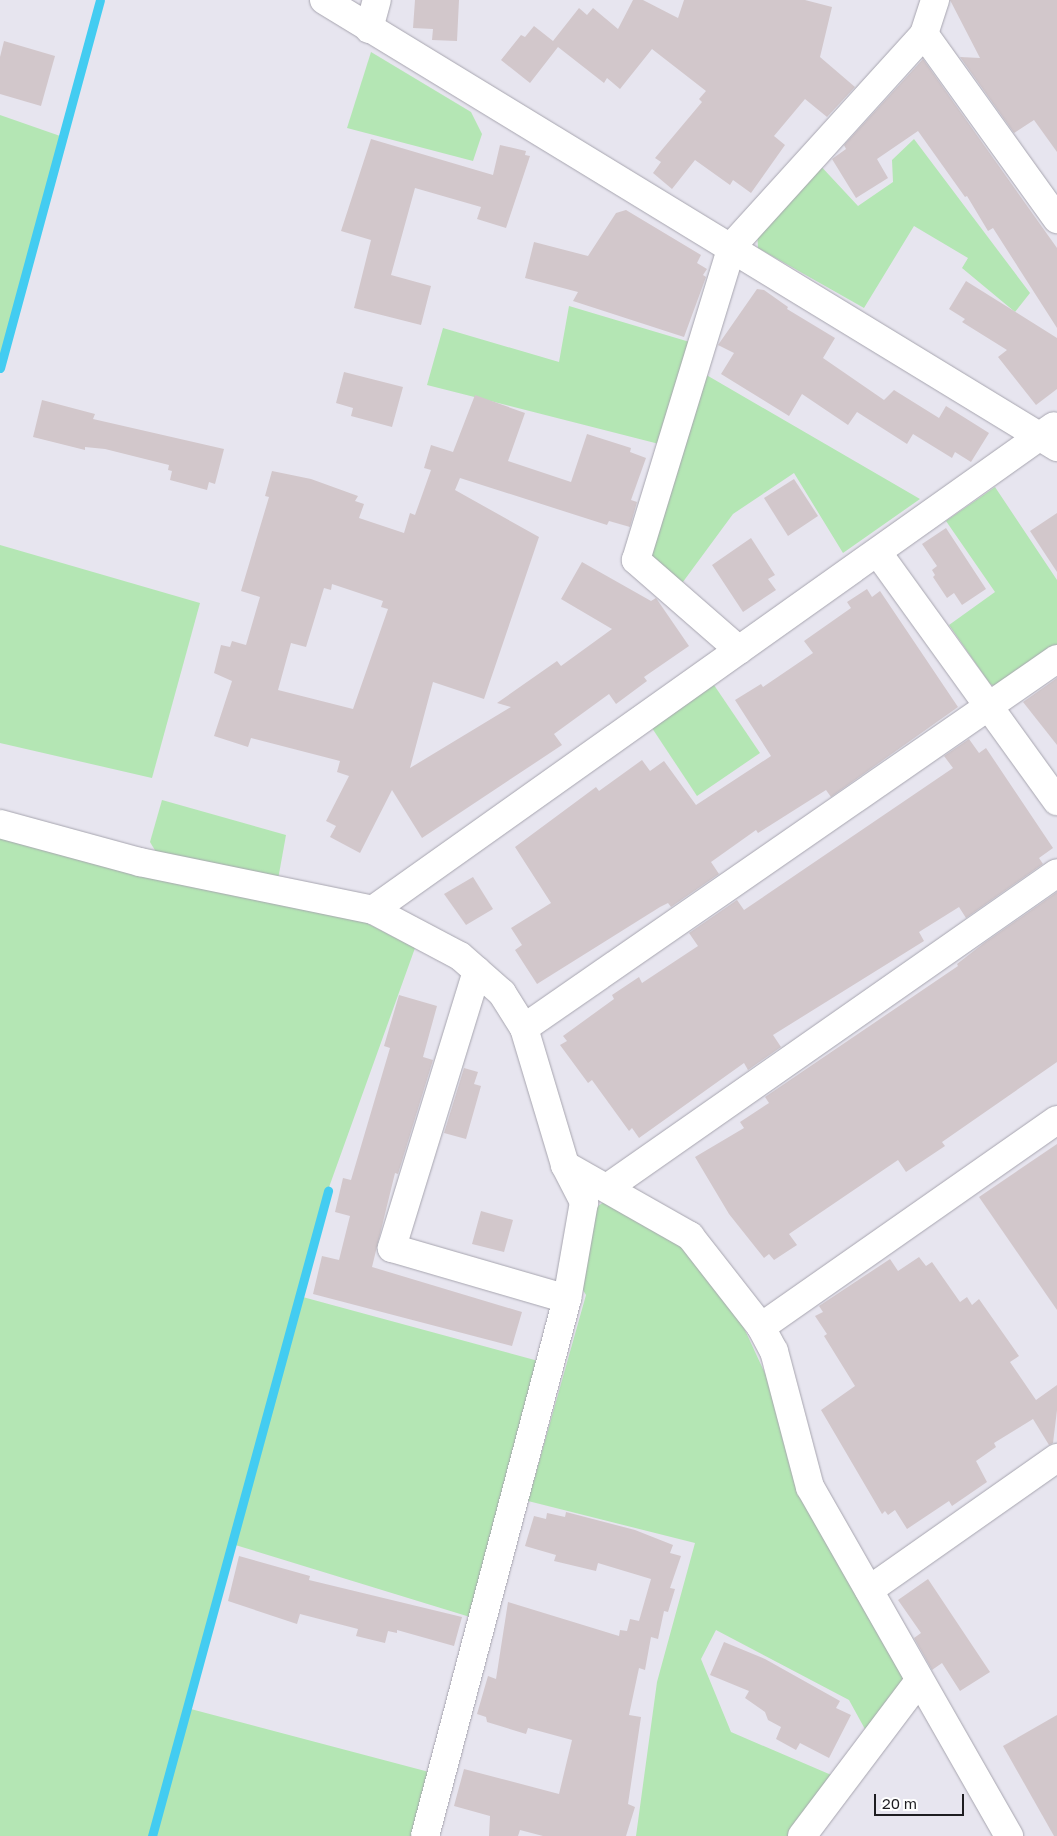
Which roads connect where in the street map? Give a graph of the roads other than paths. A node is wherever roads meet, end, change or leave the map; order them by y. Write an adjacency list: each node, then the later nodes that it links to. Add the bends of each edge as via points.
1 (324, 0): 4 (street)
2 (377, 0): 4 (street)
3 (935, 0): 5 (street)
4 (369, 29): 7 (street)
5 (924, 34): 6 (street); 7 (street)
6 (1057, 219)
7 (732, 246): 8 (street); 10 (street, via 636,560)
8 (1052, 435): 9 (street)
9 (878, 553): 10 (street); 12 (street)
10 (739, 650): 16 (street)
11 (1057, 659): 12 (street)
12 (990, 706): 13 (street); 18 (street)
13 (1057, 801)
14 (0, 824): 16 (street, via 140,862)
15 (1057, 873): 21 (street)
16 (373, 910): 17 (street, via 460,956)
17 (477, 971): 18 (street, via 502,993); 22 (street, via 392,1248)
18 (524, 1028): 20 (street)
19 (1057, 1120): 23 (street)
20 (565, 1165): 21 (street); 22 (street, via 584,1202)
21 (607, 1188): 23 (street, via 690,1236)
22 (567, 1299): 27 (street)
23 (761, 1327): 25 (street, via 774,1351 810,1487)
24 (1057, 1458): 25 (street)
25 (869, 1590): 26 (street)
26 (919, 1681): 28 (street); 29 (street)
27 (424, 1836)
28 (802, 1836)
29 (1009, 1836)

